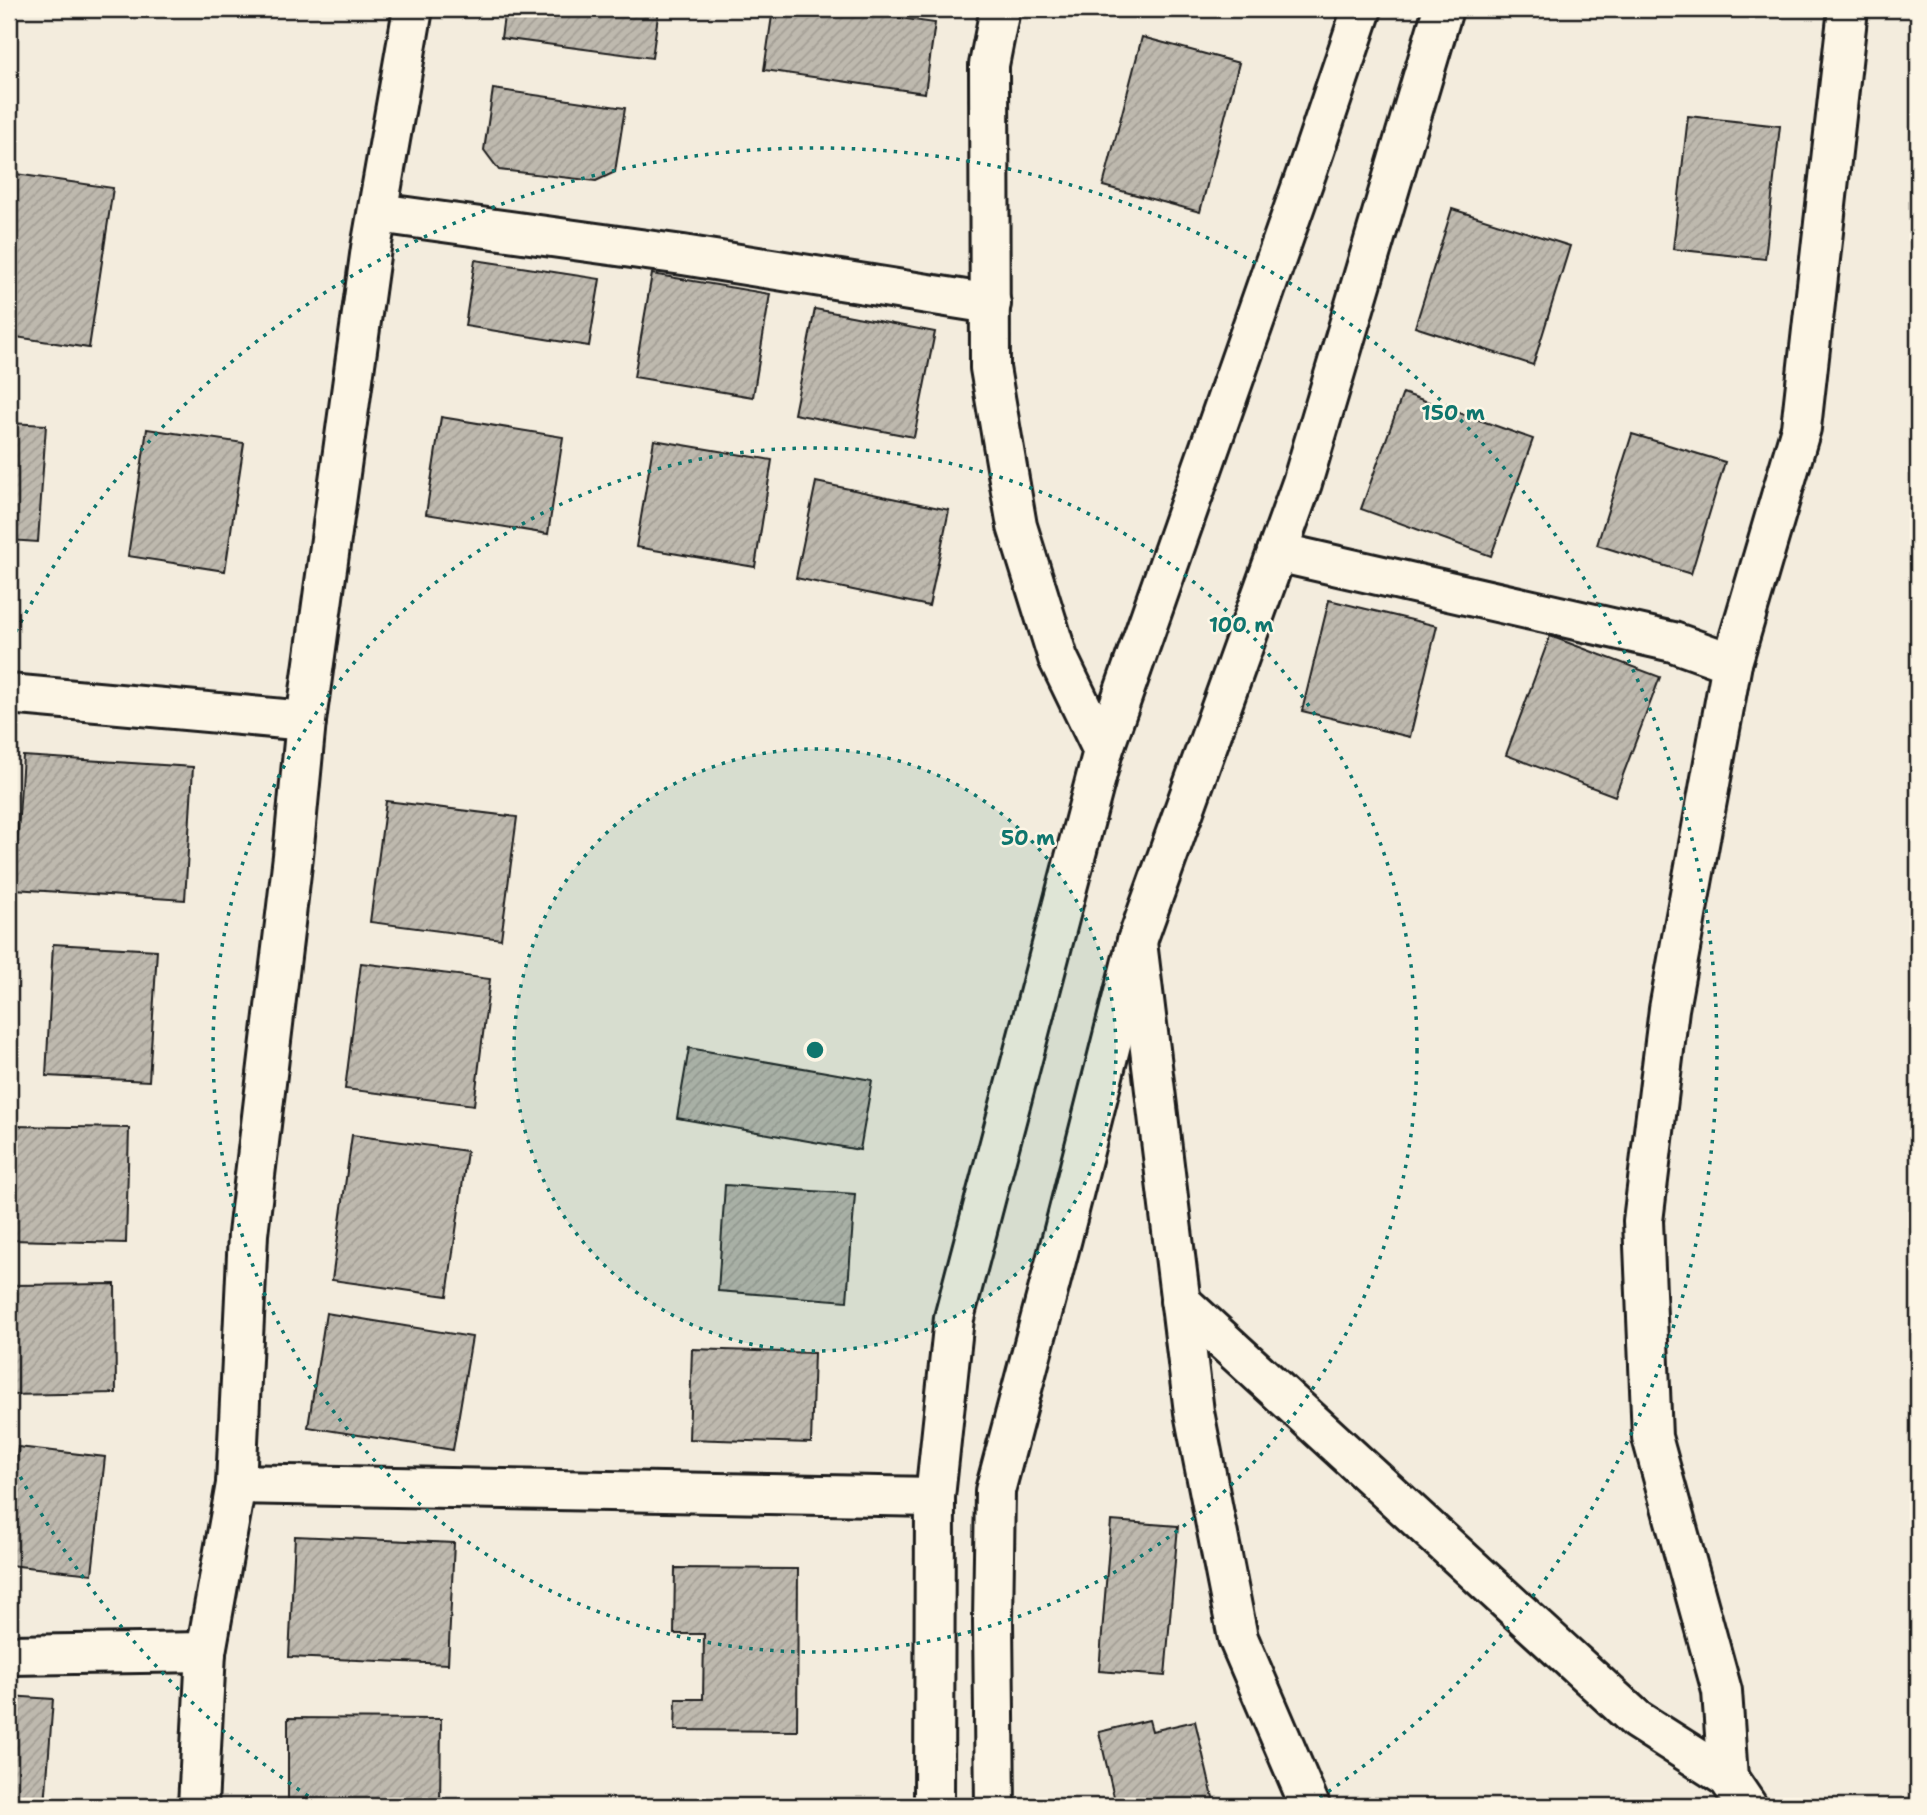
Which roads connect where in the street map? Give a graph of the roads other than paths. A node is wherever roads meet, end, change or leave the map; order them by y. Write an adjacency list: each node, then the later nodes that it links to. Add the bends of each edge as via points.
1 (413, 9): 6 (street)
2 (1000, 9): 7 (street, via 989,65)
3 (1362, 9): 12 (street)
4 (1443, 9): 8 (street, via 1302,483)
5 (1848, 9): 9 (street, via 1801,428)
6 (378, 213): 7 (street); 11 (street)
7 (991, 304): 12 (street, via 990,368 1017,526 1058,658)
8 (1277, 552): 9 (street, via 1673,642); 13 (street)
9 (1732, 663): 19 (street, via 1669,1009 1643,1221 1652,1437 1722,1690)
10 (9, 694): 11 (street)
11 (306, 721): 15 (street, via 248,1234)
12 (1103, 751): 16 (street, via 954,1318)
13 (1137, 941): 14 (street); 22 (street, via 995,1491)
14 (1180, 1301): 19 (street, via 1637,1720); 23 (street, via 1194,1412 1238,1638)
15 (236, 1484): 16 (street); 17 (street)
16 (934, 1497): 21 (street)
17 (206, 1652): 18 (street); 20 (street)
18 (9, 1655)
19 (1737, 1792)
20 (198, 1806)
21 (934, 1806)
22 (995, 1806)
23 (1310, 1806)

